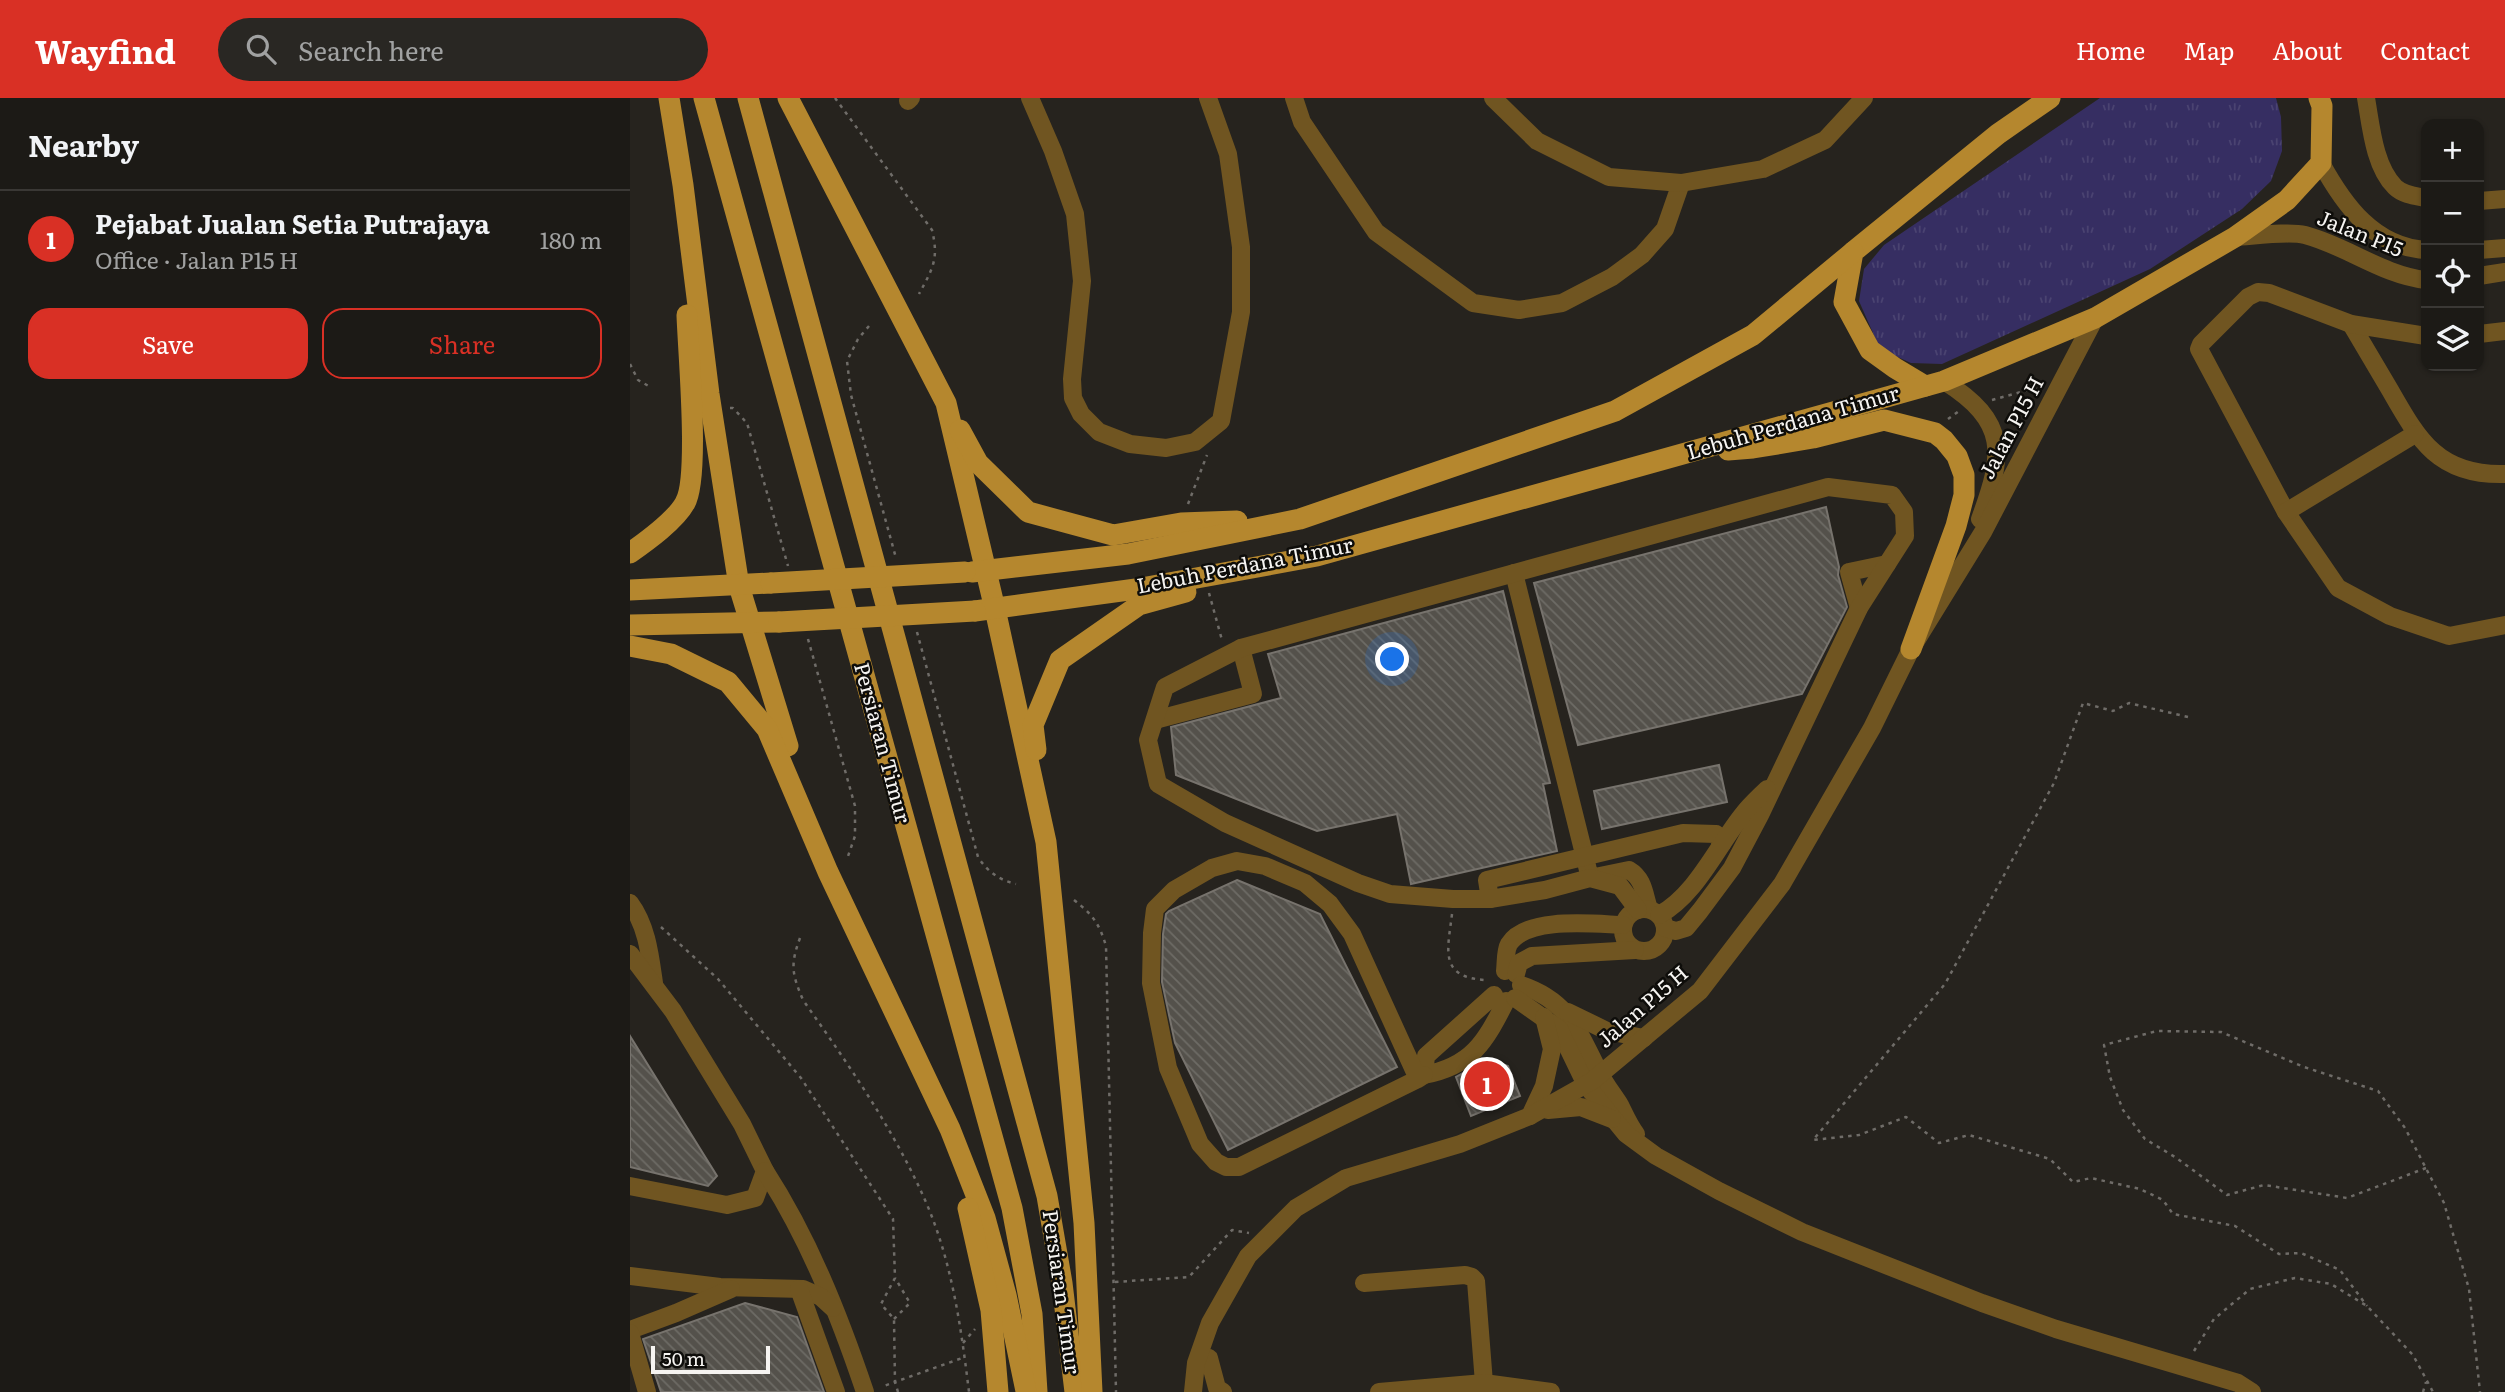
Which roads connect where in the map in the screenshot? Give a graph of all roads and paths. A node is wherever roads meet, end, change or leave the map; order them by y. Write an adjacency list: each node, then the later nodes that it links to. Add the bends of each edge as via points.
1 (669, 98): 18 (main road)
2 (704, 98): 130 (main road, Persiaran Timur, via 1012,1208 1032,1314)
3 (748, 98): 131 (main road, Persiaran Timur, via 1047,1196)
4 (788, 98): 41 (main road)
5 (835, 98): 30 (path, via 932,230 937,250)
6 (1030, 98): 43 (street, via 1075,214 1082,281 1072,379 1073,398 1081,414 1099,432 1130,444 1167,448 1195,442)
7 (1209, 98): 43 (street, via 1227,154 1241,247 1241,312)
8 (1294, 98): 17 (street, via 1302,122 1376,232 1473,303 1518,310 1562,303 1612,277 1642,255 1664,229)
9 (1493, 98): 17 (street, via 1537,141 1609,177)
10 (1864, 98): 17 (street, via 1825,140 1763,169)
11 (2024, 98): 15 (main road)
12 (2050, 98): 15 (main road)
13 (2319, 98): 16 (main road)
14 (2366, 98): 19 (street, via 2382,168 2396,188)
15 (1998, 134): 26 (main road, Lebuh Perdana Timur)
16 (2321, 163): 22 (main road, Lebuh Perdana Timur, via 2287,200); 24 (street, Jalan P15, via 2359,220 2386,240)
17 (1681, 183)
18 (683, 185): 51 (main road, via 692,465 686,502); 57 (main road)
19 (2421, 197)
20 (2505, 199): 21 (street)
21 (2484, 201)
22 (2235, 237): 29 (street, Jalan P15, via 2302,234 2388,271); 31 (main road, Lebuh Perdana Timur)
23 (2505, 248): 25 (street)
24 (2421, 249)
25 (2484, 250)
26 (1853, 252): 37 (main road, via 1844,302 1870,350 1895,368); 49 (main road, Lebuh Perdana Timur, via 1753,335 1615,411)
27 (2505, 272): 28 (street)
28 (2484, 275)
29 (2421, 279)
30 (919, 293)
31 (2095, 318): 37 (main road, Lebuh Perdana Timur); 53 (street, Jalan P15 H)
32 (2351, 324): 35 (street); 45 (street); 48 (street, via 2258,292 2201,344 2200,354)
33 (2505, 331): 34 (street)
34 (2484, 333)
35 (2421, 335)
36 (630, 364): 39 (path, via 638,380)
37 (1934, 383): 46 (main road, Lebuh Perdana Timur); 53 (street, Jalan P15 H, via 1957,389 1993,427 1998,457 1993,484)
38 (2042, 386): 40 (path)
39 (652, 388)
40 (1985, 402)
41 (946, 403): 50 (main road, via 978,463 1028,512 1113,535); 55 (main road)
42 (1961, 409): 44 (path)
43 (1220, 421): 50 (path)
44 (1940, 426)
45 (2416, 435): 47 (street, via 2436,454 2466,470); 48 (street)
46 (1689, 452): 52 (main road, Lebuh Perdana Timur); 67 (main road, via 1753,448 1884,421 1935,433 1944,440 1964,475 1964,495)
47 (2505, 474)
48 (2286, 512): 64 (street, via 2338,588 2390,616 2449,636)
49 (1300, 519): 50 (main road); 55 (main road, Lebuh Perdana Timur, via 1128,554)
50 (1181, 523)
51 (630, 553)
52 (1317, 556): 58 (main road); 61 (main road, Lebuh Perdana Timur, via 1136,589)
53 (1966, 558): 67 (street, Jalan P15 H)
54 (1887, 564): 56 (street, via 1905,536 1904,512 1892,495 1829,487); 60 (street); 60 (street, via 1849,572)
55 (975, 571): 57 (main road, Lebuh Perdana Timur, bridge); 61 (main road)
56 (1514, 573): 66 (street); 75 (street)
57 (739, 586): 59 (main road, Lebuh Perdana Timur); 62 (main road)
58 (1208, 586): 66 (path); 73 (main road, via 1139,605 1060,660 1033,725)
59 (630, 590)
60 (1859, 608): 70 (street)
61 (985, 610): 62 (main road, Lebuh Perdana Timur, bridge); 73 (main road)
62 (749, 624): 63 (main road, Lebuh Perdana Timur); 76 (main road)
63 (630, 625)
64 (2505, 625)
65 (630, 646): 76 (main road, via 671,654 727,682 768,729)
66 (1232, 646): 69 (street, via 1165,687); 69 (street, via 1254,694)
67 (1911, 649): 92 (street, Jalan P15 H, via 1872,728 1782,884 1700,991)
68 (2188, 717): 112 (path, via 2129,703 2113,711 2083,703 2054,783 1945,984 1813,1140 1859,1135 1906,1117 1939,1143 1969,1135 2050,1159 2073,1182 2091,1178 2140,1189 2163,1200 2172,1213 2235,1226 2279,1254 2301,1253 2340,1270)
69 (1155, 720): 78 (street, via 1148,740 1158,784 1225,823 1358,883 1390,894)
70 (1775, 782): 71 (street); 82 (street, via 1732,867 1686,928 1676,931)
71 (1737, 822): 72 (street); 74 (street)
72 (1683, 833): 74 (street, via 1716,834); 75 (street)
73 (1046, 842): 132 (main road, via 1084,1223)
74 (1722, 844): 82 (street, via 1686,893 1668,910)
75 (1584, 857): 77 (street); 79 (street, via 1487,880)
76 (828, 872): 98 (main road)
77 (1590, 878): 79 (street); 82 (street, via 1629,870 1643,885)
78 (1453, 899): 79 (street); 89 (path, via 1447,956 1453,967 1467,979)
79 (1490, 899)
80 (1074, 900): 108 (path, via 1100,925 1106,946)
81 (630, 903): 88 (street, via 649,946)
82 (1653, 915): 84 (street, via 1626,918); 86 (street, via 1665,935 1657,947)
83 (659, 925): 106 (path, via 718,979 801,1078 893,1219)
84 (1623, 925): 86 (street, via 1625,940); 89 (street, via 1552,924 1521,932 1508,946)
85 (800, 938): 117 (path, via 792,958 793,976 803,1000 893,1134 926,1202 959,1311)
86 (1635, 950): 89 (street, via 1532,956 1519,963)
87 (630, 954): 88 (street)
88 (655, 986): 100 (street, via 742,1124)
89 (1507, 986): 90 (street, via 1537,990); 91 (street); 94 (street, via 1426,1056); 94 (street, via 1481,1045 1448,1070)
90 (1562, 1009): 92 (street, via 1607,1031); 95 (street, via 1582,1035)
91 (1544, 1017): 95 (street, via 1559,1029); 97 (street, via 1552,1049)
92 (1644, 1038): 93 (street, Jalan P15 H)
93 (1626, 1051): 95 (street, Jalan P15 H); 96 (street)
94 (1421, 1077): 94 (street, via 1239,1167 1216,1162 1200,1144 1168,1068 1151,983 1155,909 1192,879 1237,860 1305,883 1330,904 1352,934)
95 (1593, 1080): 96 (street); 97 (street, Jalan P15 H)
96 (1616, 1112): 97 (street, via 1566,1106); 119 (street, via 1649,1150 1790,1226 2056,1329)
97 (1534, 1114): 102 (street, Jalan P15 H, via 1460,1144 1346,1178 1296,1208)
98 (950, 1129): 128 (main road, via 991,1310); 129 (main road, via 985,1218)
99 (2426, 1168): 99 (path, via 2378,1091 2304,1067 2221,1032 2157,1031 2104,1045 2123,1110 2145,1139 2227,1195 2264,1185 2347,1198); 142 (path, via 2444,1203 2469,1289)
100 (765, 1171): 101 (street, via 755,1198 727,1205); 104 (street)
101 (630, 1186)
102 (1266, 1236): 103 (street, Jalan P15 H); 108 (path, via 1233,1230 1189,1277)
103 (1248, 1256): 118 (street, Jalan P15 H); 134 (street, Jalan P15 H, via 1210,1323 1196,1363)
104 (812, 1257): 111 (street, via 813,1279); 113 (street)
105 (630, 1274): 107 (street)
106 (895, 1279): 115 (path, via 881,1304); 115 (path, via 910,1303)
107 (677, 1281): 110 (street); 114 (street)
108 (1114, 1282): 133 (path)
109 (1364, 1283): 122 (street, via 1472,1277)
110 (734, 1287): 111 (street); 114 (street)
111 (801, 1289): 113 (street); 125 (street)
112 (2367, 1306): 119 (path, via 2331,1284 2295,1278 2250,1289 2214,1319); 120 (path, via 2413,1355)
113 (836, 1310): 123 (street)
114 (676, 1313): 116 (street)
115 (894, 1319): 121 (path)
116 (630, 1331): 124 (street)
117 (965, 1357): 121 (path); 127 (path)
118 (1209, 1358): 135 (street, Jalan P15 H); 136 (street, via 1217,1388)
119 (2185, 1366): 139 (street)
120 (2426, 1380): 140 (path); 141 (path)
121 (895, 1382): 123 (path); 126 (path)
122 (1484, 1383): 137 (street); 138 (street)
123 (871, 1390)
124 (647, 1392)
125 (836, 1392)
126 (898, 1392)
127 (969, 1392)
128 (998, 1392)
129 (1026, 1392)
130 (1037, 1392)
131 (1075, 1392)
132 (1092, 1392)
133 (1116, 1392)
134 (1193, 1392)
135 (1204, 1392)
136 (1223, 1392)
137 (1379, 1392)
138 (1551, 1392)
139 (2252, 1392)
140 (2423, 1392)
141 (2433, 1392)
142 (2480, 1392)

